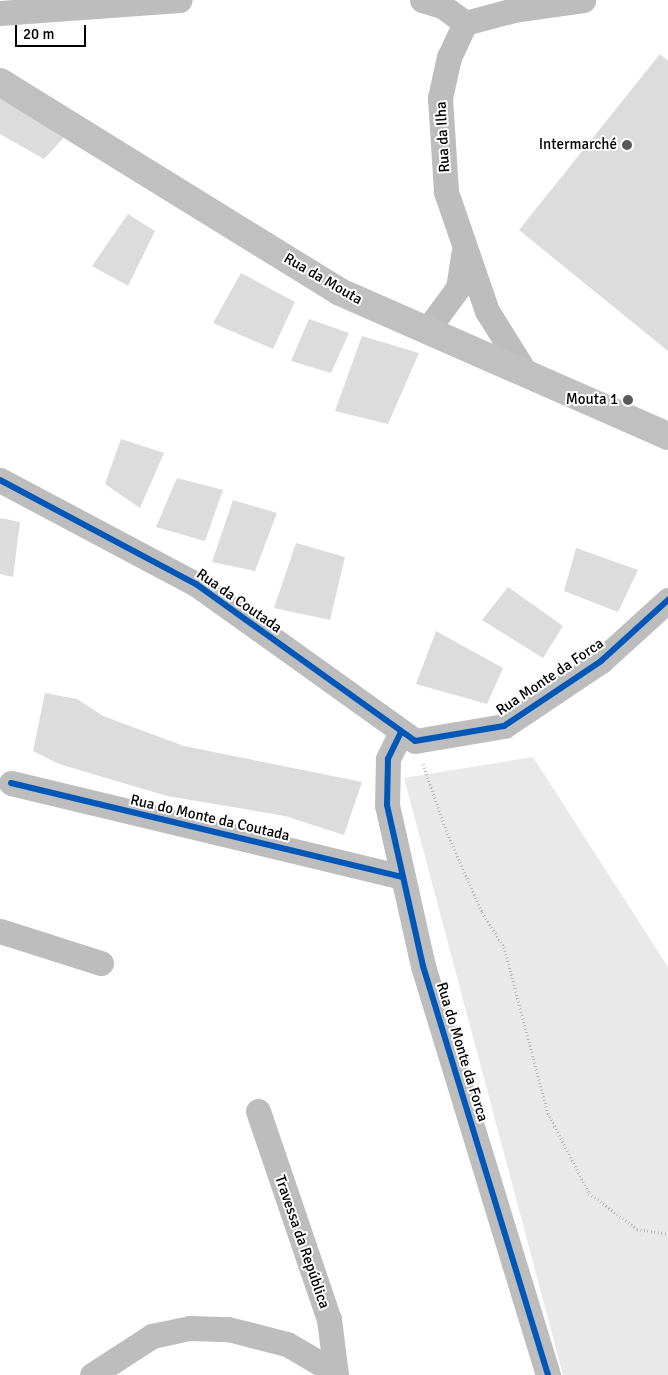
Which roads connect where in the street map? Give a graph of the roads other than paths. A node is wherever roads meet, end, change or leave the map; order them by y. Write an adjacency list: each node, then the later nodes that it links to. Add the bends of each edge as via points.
1 (180, 0): 4 (street)
2 (422, 0): 5 (street, via 442,6)
3 (583, 0): 5 (street, via 514,10)
4 (0, 13)
5 (465, 23): 7 (street, Rua da Ilha, via 450,57 440,98 446,192)
6 (0, 82): 8 (main road, Rua da Mouta, via 340,292)
7 (464, 252): 8 (street, Rua da Ilha, via 458,288); 9 (street, Rua da Ilha, via 486,311)
8 (427, 330): 9 (main road, Rua da Mouta)
9 (525, 372): 10 (main road, Rua da Mouta)
10 (668, 436)
11 (0, 480): 13 (street, Rua da Coutada, via 196,584)
12 (668, 600): 13 (street, Rua Monte da Forca, via 601,661 504,726)
13 (408, 736): 15 (street, Rua do Monte da Forca, via 388,759 387,805)
14 (11, 783): 15 (street, Rua do Monte da Coutada)
15 (403, 877): 21 (street, Rua do Monte da Forca, via 423,966)
16 (0, 931): 17 (street)
17 (100, 963)
18 (258, 1111): 19 (street, Travessa da República, via 329,1319)
19 (336, 1374): 20 (street, via 287,1344 228,1329 190,1328 152,1336)
20 (92, 1375)
21 (548, 1375)

